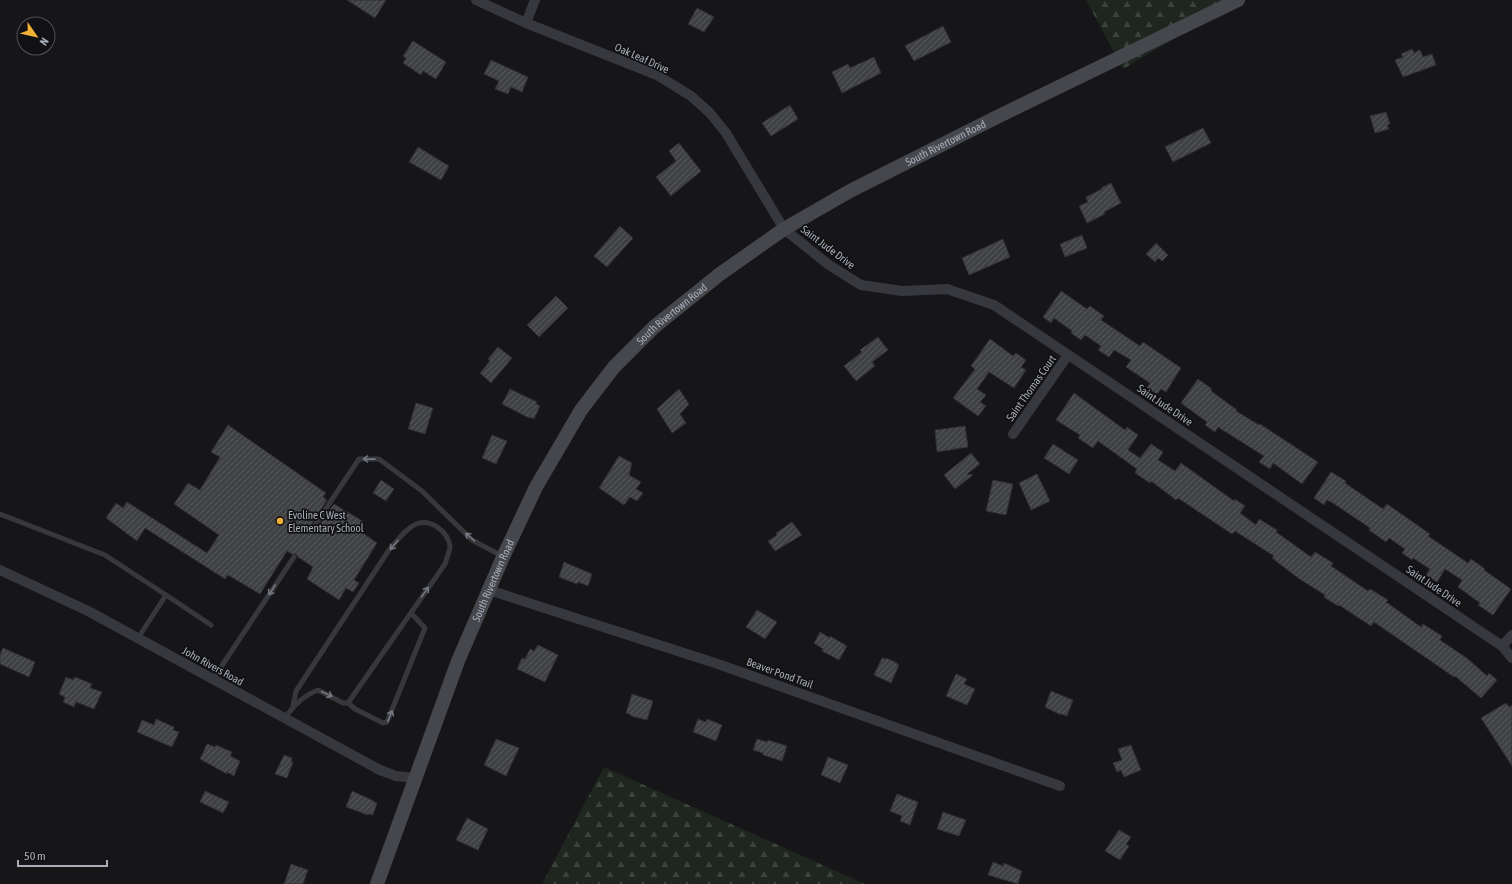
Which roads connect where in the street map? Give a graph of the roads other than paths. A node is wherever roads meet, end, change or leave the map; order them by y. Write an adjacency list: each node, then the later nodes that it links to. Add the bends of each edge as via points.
1 (476, 0): 4 (street, Oak Leaf Drive)
2 (535, 0): 4 (street)
3 (1238, 0): 5 (main road, South Rivertown Road, via 850,191)
4 (526, 23): 5 (street, Oak Leaf Drive, via 657,75 691,96 710,113 726,133)
5 (784, 229): 6 (street, Saint Jude Drive, via 829,265 861,285 902,291 947,289 994,305); 10 (main road, South Rivertown Road, via 720,274 671,313 614,367 581,410 536,487)
6 (1068, 354): 7 (street, Saint Thomas Court); 19 (street, Saint Jude Drive)
7 (1013, 434)
8 (0, 514): 14 (lane, via 105,555)
9 (315, 525): 10 (lane, one-way to 9, via 472,540 422,491 379,459 359,459)
10 (503, 556): 13 (main road, South Rivertown Road)
11 (294, 557): 21 (lane, one-way to 21)
12 (0, 570): 18 (street, John Rivers Road, via 88,611)
13 (489, 590): 25 (main road, South Rivertown Road, via 458,661); 26 (street, Beaver Pond Trail, via 718,664)
14 (166, 595): 16 (lane); 18 (lane)
15 (411, 613): 22 (lane); 22 (lane, one-way to 15, via 383,723 387,722 425,628); 23 (lane, one-way to 23, via 445,564 450,548 446,536 438,527 429,524 417,523 407,530 390,550 296,691)
16 (211, 625)
17 (1512, 635): 19 (street)
18 (138, 638): 21 (street, John Rivers Road)
19 (1502, 646): 20 (street, Saint Jude Drive)
20 (1512, 658)
21 (213, 679): 24 (street, John Rivers Road)
22 (348, 703): 23 (lane, one-way to 22, via 318,690)
23 (293, 706): 24 (lane)
24 (285, 718): 25 (street, John Rivers Road, via 380,770 396,776)
25 (415, 778): 27 (main road, South Rivertown Road)
26 (1060, 786)
27 (377, 884)

